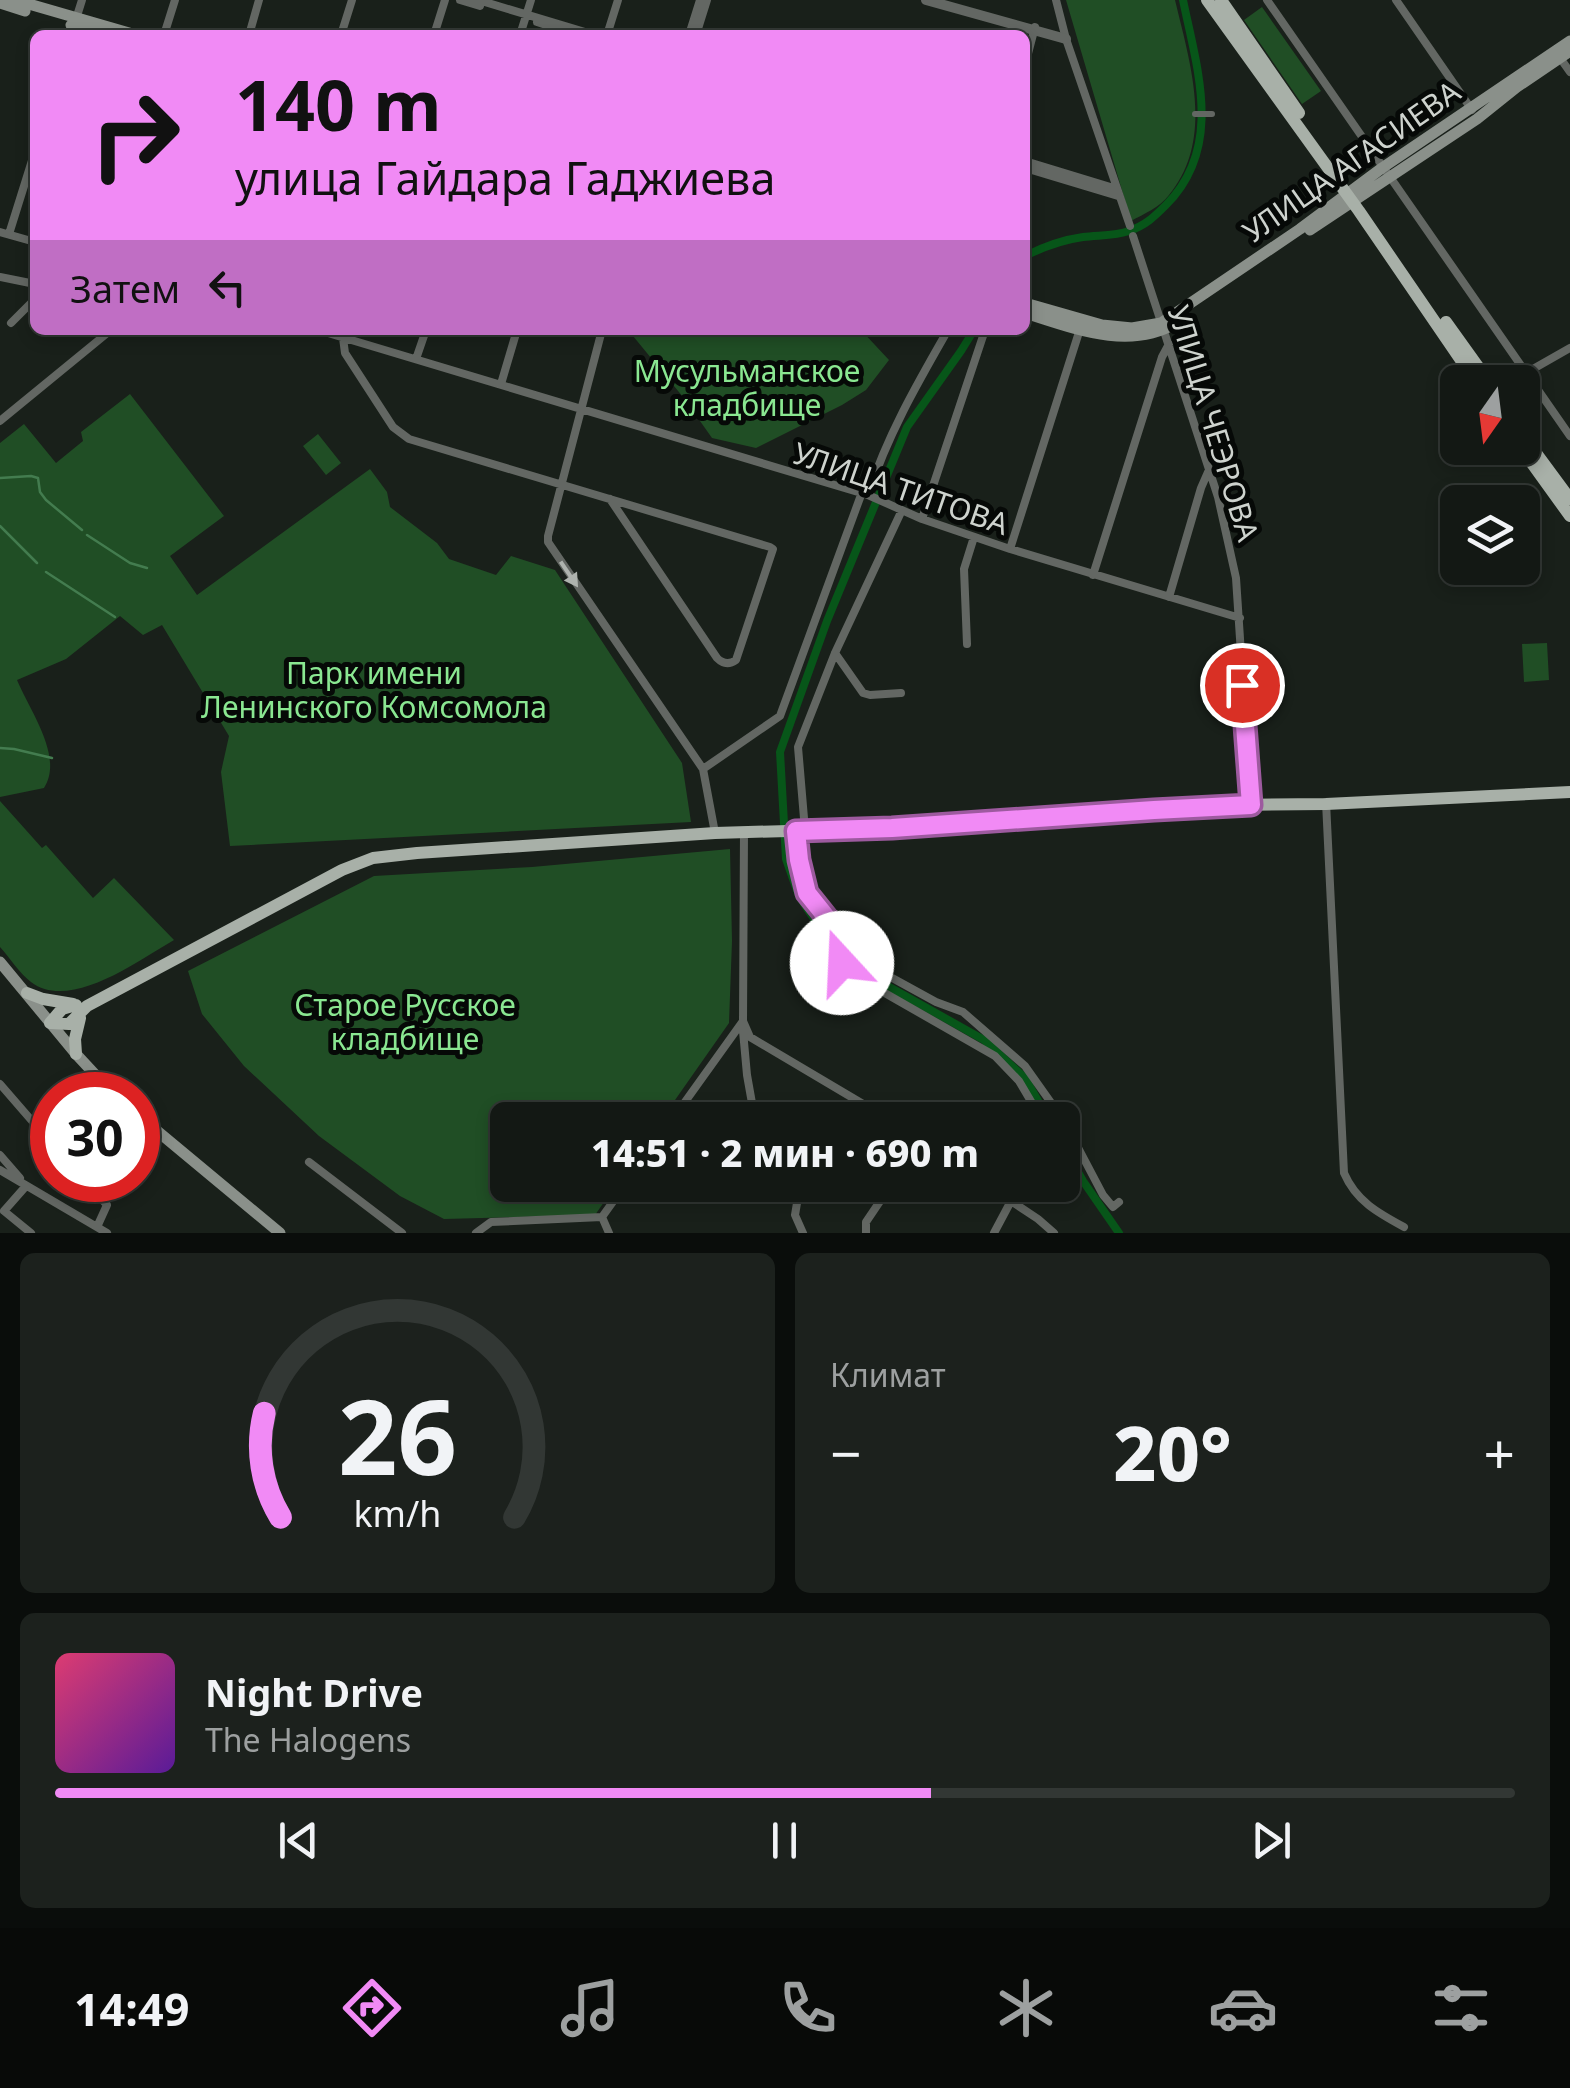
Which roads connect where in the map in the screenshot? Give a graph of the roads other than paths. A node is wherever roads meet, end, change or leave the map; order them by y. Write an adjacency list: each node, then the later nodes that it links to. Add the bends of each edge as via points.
1 (15, 0): 20 (main road)
2 (82, 0): 20 (street)
3 (176, 0): 22 (street)
4 (260, 0): 23 (street)
5 (352, 0): 24 (street)
6 (445, 0): 25 (street)
7 (460, 0): 19 (street)
8 (478, 0): 19 (street)
9 (530, 0): 19 (street)
10 (618, 0): 29 (street)
11 (703, 0): 30 (street)
12 (1056, 0): 31 (street)
13 (1206, 0): 43 (main road)
14 (1221, 0): 43 (main road)
15 (1267, 0): 41 (street)
16 (1396, 0): 36 (street)
17 (936, 1): 21 (street)
18 (0, 3): 20 (main road)
19 (526, 16): 26 (street); 27 (street); 28 (street)
20 (74, 27)
21 (1035, 29): 31 (street); 33 (street)
22 (166, 30)
23 (251, 30)
24 (343, 30)
25 (436, 30)
26 (522, 30)
27 (563, 30)
28 (578, 30)
29 (609, 30)
30 (694, 30)
31 (1066, 36): 42 (street)
32 (1570, 41): 34 (main road, УЛИЦА АГАСИЕВА)
33 (1030, 47)
34 (1562, 53): 35 (street); 36 (main road, УЛИЦА АГАСИЕВА)
35 (1570, 72)
36 (1474, 113): 41 (main road, УЛИЦА АГАСИЕВА)
37 (1194, 114): 38 (street)
38 (1212, 114)
39 (30, 164): 45 (street)
40 (1030, 166): 42 (street)
41 (1386, 173): 43 (main road, УЛИЦА АГАСИЕВА); 69 (street)
42 (1118, 192): 44 (street)
43 (1352, 196): 55 (main road, УЛИЦА АГАСИЕВА); 67 (main road); 68 (main road)
44 (1130, 226)
45 (4, 233): 47 (street)
46 (1133, 236): 55 (street, УЛИЦА ЧЕЭРОВА)
47 (30, 241)
48 (0, 277): 49 (street)
49 (30, 283)
50 (30, 304): 53 (street)
51 (1030, 305): 54 (main road)
52 (1030, 314): 54 (main road)
53 (11, 323)
54 (1082, 325): 55 (main road); 87 (street)
55 (1162, 327): 64 (street, УЛИЦА ЧЕЭРОВА)
56 (104, 335): 74 (street)
57 (344, 335): 79 (street, via 346,353 401,434)
58 (347, 335): 66 (street, УЛИЦА ТИТОВА)
59 (424, 335): 66 (street)
60 (516, 335): 71 (street)
61 (601, 335): 73 (street)
62 (945, 335): 80 (street)
63 (983, 335): 85 (street)
64 (1169, 344): 78 (street, УЛИЦА ЧЕЭРОВА); 88 (street)
65 (1570, 348): 70 (street)
66 (416, 359): 71 (street, УЛИЦА ТИТОВА)
67 (1465, 365)
68 (1476, 365)
69 (1520, 365)
70 (1540, 366)
71 (501, 384): 73 (street, УЛИЦА ТИТОВА)
72 (1540, 394): 75 (street)
73 (581, 409): 79 (street); 80 (street, УЛИЦА ТИТОВА)
74 (0, 421)
75 (1570, 436)
76 (1540, 458): 82 (main road)
77 (1533, 465): 84 (main road)
78 (1208, 472): 89 (street); 90 (street, УЛИЦА ЧЕЭРОВА)
79 (562, 485): 81 (street); 94 (street, one-way to 94, via 548,542)
80 (864, 495): 83 (street, УЛИЦА ТИТОВА); 94 (street, via 780,716)
81 (610, 499): 81 (street, via 773,549 736,660 717,658)
82 (1570, 499)
83 (902, 510): 85 (street, УЛИЦА ТИТОВА); 92 (street)
84 (1570, 516)
85 (922, 519): 86 (street, УЛИЦА ТИТОВА)
86 (974, 537): 87 (street, УЛИЦА ТИТОВА); 91 (street, via 964,569)
87 (1010, 549): 88 (street, УЛИЦА ТИТОВА)
88 (1093, 575): 89 (street, УЛИЦА ТИТОВА)
89 (1169, 596): 90 (street, УЛИЦА ТИТОВА)
90 (1240, 618): 97 (street, УЛИЦА ЧЕЭРОВА)
91 (967, 644)
92 (835, 654): 93 (street, via 862,692); 98 (street, via 798,747)
93 (901, 693)
94 (703, 769): 99 (street)
95 (1570, 790): 96 (main road); 96 (main road)
96 (1326, 803): 97 (main road); 130 (street, via 1344,1172 1363,1202)
97 (1251, 804): 98 (main road)
98 (800, 830): 100 (main road); 101 (street, via 807,893)
99 (715, 832): 100 (main road); 104 (main road, via 359,860)
100 (744, 832): 105 (street)
101 (843, 938): 114 (street, via 842,963 994,1056); 127 (street, via 886,974 962,1012 1025,1066 1103,1195 1113,1208)
102 (0, 962): 103 (main road); 106 (main road)
103 (26, 993): 104 (main road); 106 (main road)
104 (82, 1008): 106 (main road, via 69,1024); 107 (main road)
105 (743, 1021): 111 (street); 112 (street); 113 (street, via 750,1037)
106 (51, 1023): 107 (main road); 109 (main road)
107 (76, 1054): 108 (main road)
108 (92, 1072)
109 (93, 1072)
110 (0, 1084): 115 (street)
111 (685, 1102)
112 (751, 1102)
113 (860, 1102)
114 (1032, 1102)
115 (30, 1119)
116 (160, 1134): 133 (main road)
117 (0, 1155): 120 (street)
118 (309, 1162): 134 (street)
119 (0, 1170): 120 (street)
120 (26, 1186): 129 (street); 131 (street, via 4,1211)
121 (104, 1202): 129 (street)
122 (613, 1202): 128 (street)
123 (797, 1202): 137 (street)
124 (880, 1202): 138 (street)
125 (1010, 1202): 139 (street)
126 (1012, 1202): 140 (street)
127 (1120, 1202)
128 (602, 1217): 135 (street, via 491,1222); 136 (street)
129 (96, 1227): 132 (street)
130 (1404, 1228)
131 (31, 1233)
132 (107, 1233)
133 (278, 1233)
134 (402, 1233)
135 (476, 1233)
136 (609, 1233)
137 (803, 1233)
138 (866, 1233)
139 (994, 1233)
140 (1054, 1233)

